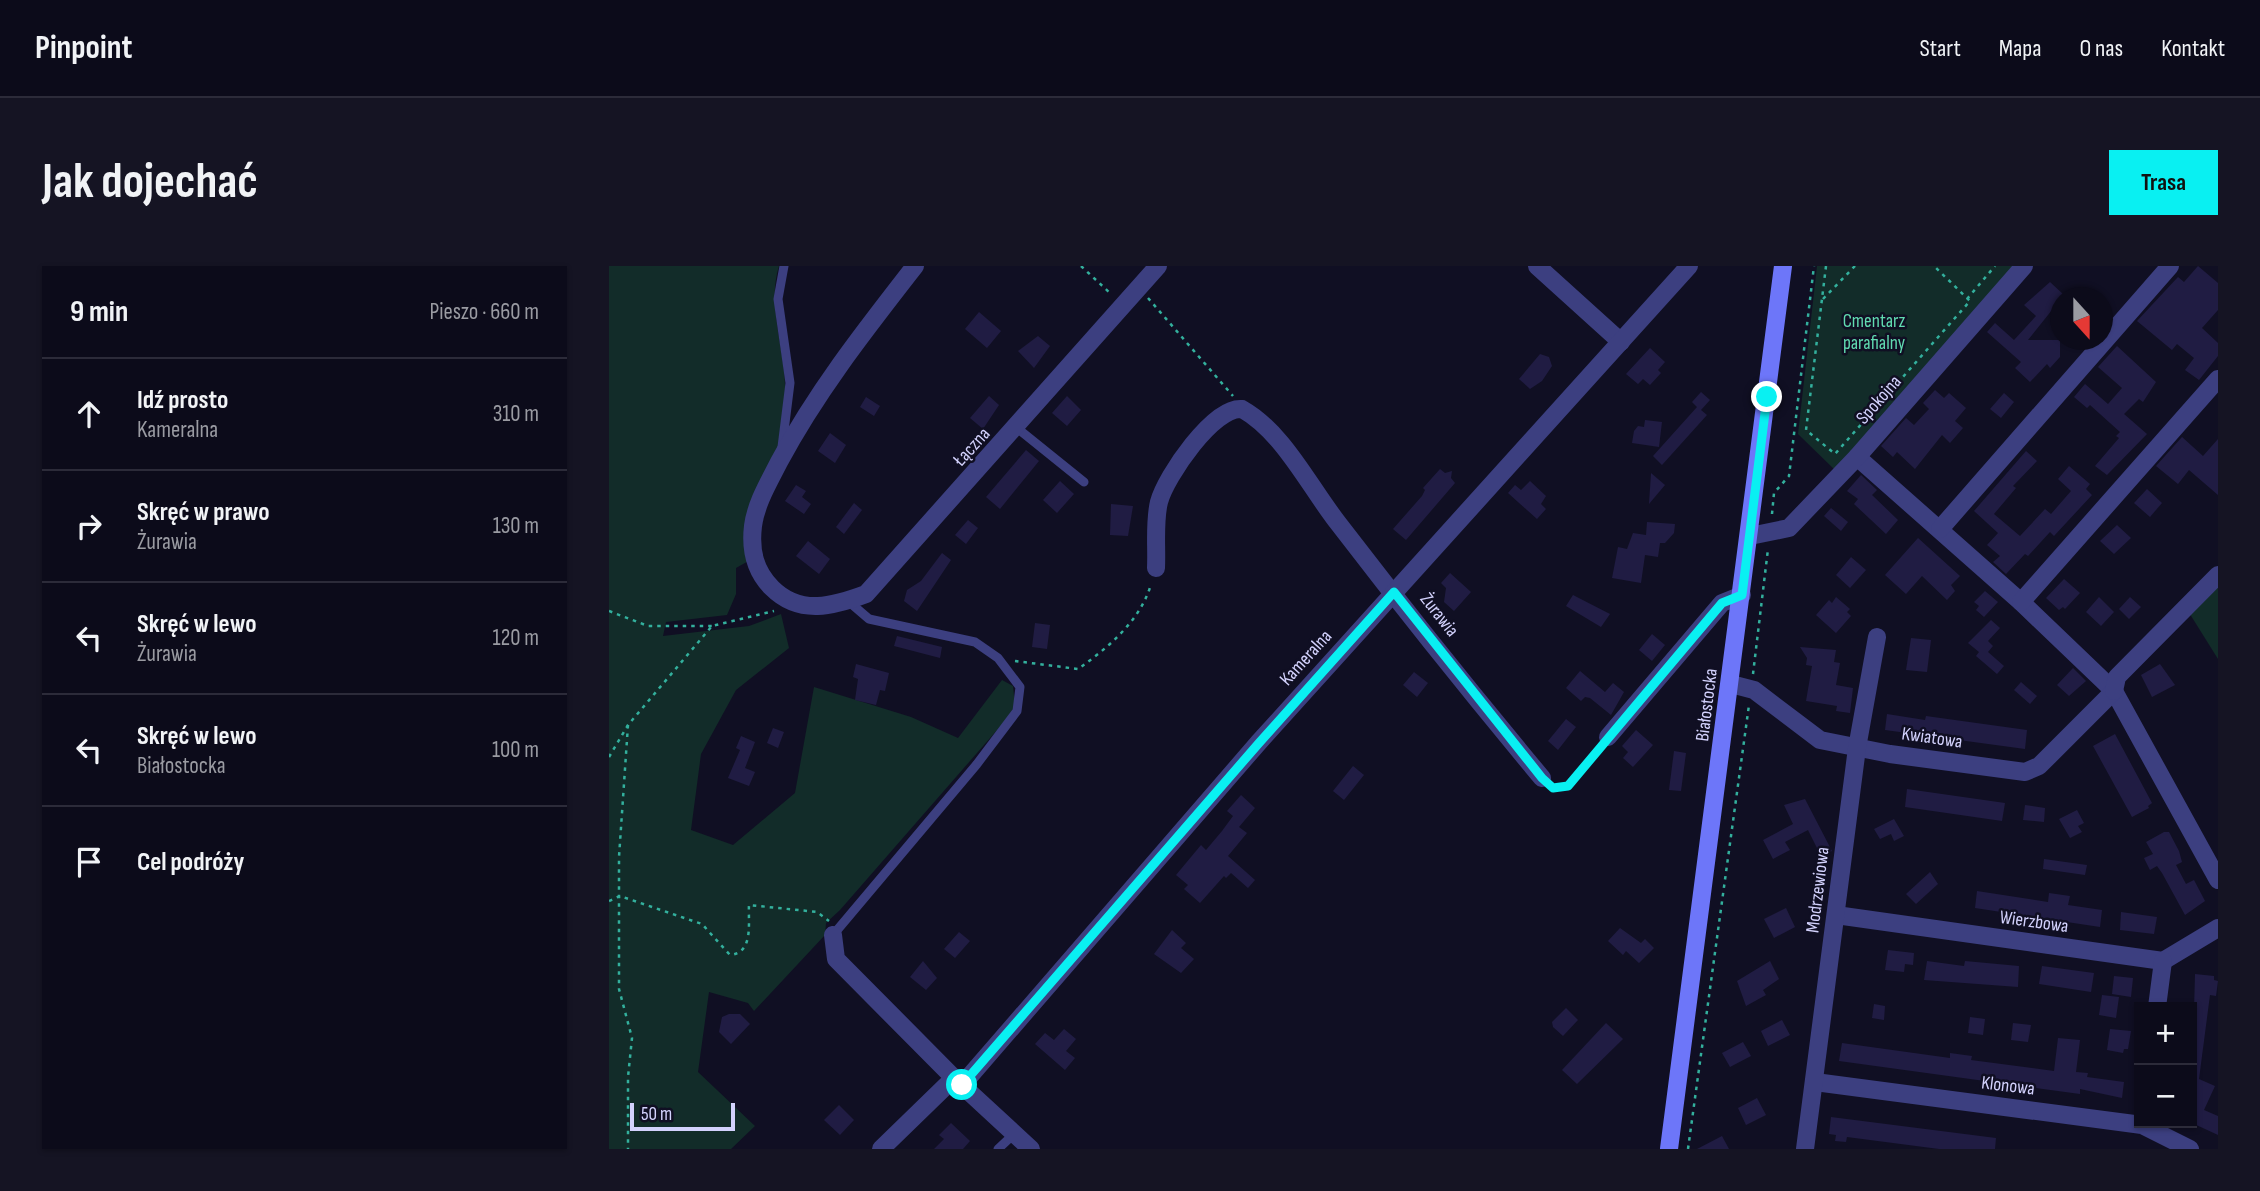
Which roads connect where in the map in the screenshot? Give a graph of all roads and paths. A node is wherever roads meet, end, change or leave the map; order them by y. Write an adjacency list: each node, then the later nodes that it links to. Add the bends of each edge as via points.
1 (784, 266): 24 (lane, via 778,299 790,383)
2 (915, 266): 24 (street, via 825,385)
3 (1081, 266): 18 (path)
4 (1158, 266): 15 (street, Łączna)
5 (1537, 266): 19 (street)
6 (1689, 266): 19 (street, Kameralna)
7 (1783, 266): 28 (street, Białostocka)
8 (1814, 266): 27 (path, via 1789,476 1774,492)
9 (1826, 266): 17 (path)
10 (1855, 266): 17 (path)
11 (1934, 266): 16 (path)
12 (1995, 266): 16 (path)
13 (2024, 266): 23 (street, Spokojna)
14 (2170, 266): 26 (street)
15 (1139, 288): 18 (street, Łączna); 21 (path)
16 (1967, 299): 17 (path, via 1970,301 1835,454 1807,430)
17 (1822, 300)
18 (1124, 306): 22 (street, Łączna)
19 (1621, 341): 31 (street, Kameralna)
20 (2218, 379): 34 (street)
21 (1242, 409): 29 (street, via 1223,413 1177,465 1159,503); 31 (street, Żurawia, via 1271,433)
22 (1017, 428): 25 (lane); 33 (street, Łączna, via 866,594)
23 (1857, 457): 26 (street); 27 (street, Spokojna, via 1789,528)
24 (781, 460): 35 (street, via 760,498 753,526 754,563)
25 (1084, 482)
26 (1940, 529): 34 (street)
27 (1771, 534): 28 (street, Spokojna); 41 (path)
28 (1750, 536): 32 (street, Białostocka)
29 (1156, 568): 39 (path, via 1147,600 1108,648 1078,669)
30 (2218, 575): 42 (street, via 2117,677)
31 (1394, 592): 47 (street, Żurawia); 56 (street, Kameralna)
32 (1742, 595): 40 (street, Białostocka); 44 (street, via 1722,603)
33 (848, 601): 35 (street, Łączna, via 813,608); 39 (lane, via 869,619 975,642)
34 (2021, 602): 42 (street)
35 (784, 606): 37 (path)
36 (609, 611): 37 (path, via 648,626)
37 (712, 626): 43 (path)
38 (1877, 637): 45 (street, Modrzewiowa)
39 (998, 659): 53 (lane, via 1020,687 1017,711)
40 (1731, 684): 41 (street, Kwiatowa); 65 (street, Białostocka)
41 (1751, 690): 45 (street, Kwiatowa, via 1820,740); 66 (path)
42 (2114, 691): 45 (street, Kwiatowa, via 2039,766 2025,772); 48 (street)
43 (628, 725): 46 (path); 49 (path)
44 (1608, 737): 47 (path, via 1568,786 1553,788)
45 (1857, 748): 51 (street, Modrzewiowa)
46 (609, 757)
47 (1542, 778)
48 (2218, 880)
49 (620, 896): 50 (path); 53 (path, via 702,924 730,955 741,953 746,946 749,905 817,912 828,918); 61 (path, via 619,989 632,1038)
50 (609, 901)
51 (1836, 915): 54 (street, Wierzbowa); 57 (street, Modrzewiowa)
52 (2218, 928): 54 (street)
53 (833, 935): 56 (street, via 836,959)
54 (2163, 961): 55 (street)
55 (2158, 1002)
56 (958, 1081): 60 (street); 62 (street, Kameralna)
57 (1815, 1082): 58 (street, Klonowa); 67 (street, Modrzewiowa)
58 (2134, 1123)
59 (2150, 1128): 68 (street, Klonowa)
60 (1014, 1134): 63 (lane); 64 (street)
61 (628, 1149)
62 (881, 1149)
63 (998, 1149)
64 (1031, 1149)
65 (1669, 1149)
66 (1688, 1149)
67 (1805, 1149)
68 (2190, 1149)

